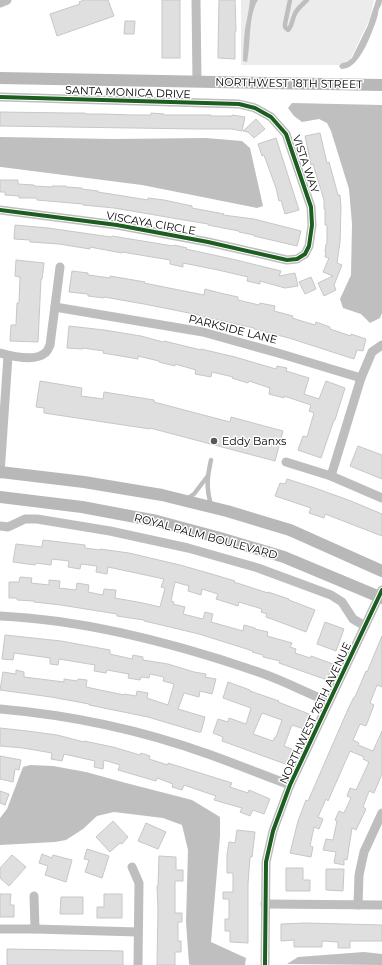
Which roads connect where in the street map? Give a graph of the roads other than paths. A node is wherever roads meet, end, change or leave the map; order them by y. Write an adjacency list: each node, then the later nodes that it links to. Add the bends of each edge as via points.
1 (7, 0): 5 (street)
2 (196, 0): 7 (street)
3 (290, 0): 4 (lane, via 285,24 288,30 297,10)
4 (307, 0)
5 (0, 2)
6 (0, 78): 7 (main road, NORTHWEST 18TH STREET)
7 (197, 82): 8 (main road, NORTHWEST 18TH STREET)
8 (382, 85)
9 (0, 97): 10 (street, SANTA MONICA DRIVE, via 239,104)
10 (255, 108): 12 (street, VISTA WAY, via 271,117 286,134 311,207 309,246 305,254)
11 (0, 210): 12 (street, VISCAYA CIRCLE, via 117,225 287,260)
12 (297, 259)
13 (60, 266): 14 (street)
14 (55, 307): 16 (street, via 50,345 45,354 34,358); 17 (street, PARKSIDE LANE, via 202,332)
15 (382, 345): 17 (street, via 372,352)
16 (4, 354): 20 (street)
17 (361, 378): 21 (street)
18 (211, 460): 22 (lane)
19 (286, 462): 21 (street)
20 (0, 472): 25 (main road, via 84,482)
21 (331, 476): 24 (street)
22 (207, 477): 25 (lane, via 194,494); 26 (lane)
23 (0, 497): 29 (main road, ROYAL PALM BOULEVARD, via 82,507 157,521 284,557)
24 (382, 498)
25 (185, 500): 26 (main road)
26 (211, 507): 28 (main road, via 290,530)
27 (0, 526): 31 (street, via 8,527 25,519 37,519 110,530 188,548 258,568 330,595 342,602 353,620)
28 (382, 570)
29 (381, 595): 31 (street, NORTHWEST 76TH AVENUE)
30 (0, 616): 32 (street, via 72,623 168,644 265,674)
31 (365, 626): 32 (street, NORTHWEST 76TH AVENUE)
32 (329, 702): 34 (street, NORTHWEST 76TH AVENUE)
33 (0, 709): 34 (street, via 86,721 147,735)
34 (290, 785): 38 (street, NORTHWEST 76TH AVENUE, via 273,831 266,862)
35 (382, 813): 39 (street, via 364,852)
36 (132, 867): 43 (street, via 139,883)
37 (34, 896): 42 (street)
38 (265, 904): 39 (street); 45 (street, NORTHWEST 76TH AVENUE)
39 (358, 905): 40 (street)
40 (382, 905)
41 (0, 929): 42 (street)
42 (35, 929): 43 (street)
43 (138, 932): 44 (street)
44 (138, 965)
45 (265, 965)

